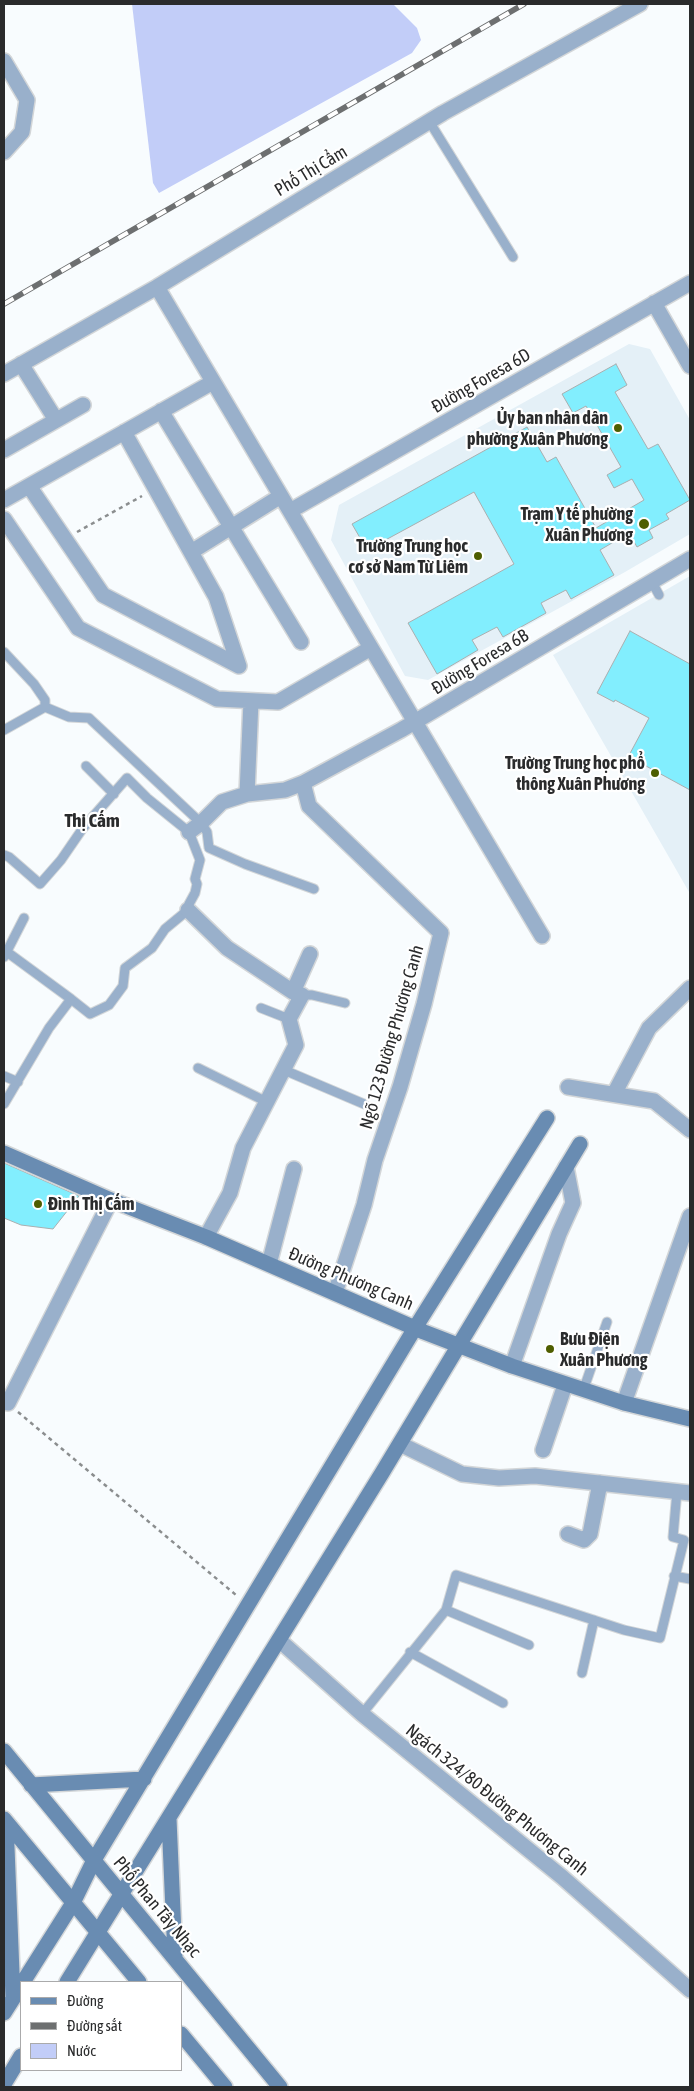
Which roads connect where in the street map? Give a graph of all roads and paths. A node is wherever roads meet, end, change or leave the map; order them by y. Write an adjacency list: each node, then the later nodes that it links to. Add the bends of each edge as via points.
1 (640, 4): 3 (street, Phố Thị Cẩm)
2 (4, 61): 4 (street, via 28,100 22,132)
3 (429, 121): 5 (lane); 7 (street, Phố Thị Cẩm)
4 (4, 152)
5 (513, 257)
6 (690, 283): 8 (street, Đường Foresa 6D)
7 (157, 287): 9 (street, Phố Thị Cẩm); 12 (street)
8 (654, 304): 10 (street); 22 (street, Đường Foresa 6D)
9 (21, 364): 11 (street, Phố Thị Cẩm); 15 (street)
10 (690, 366)
11 (4, 374)
12 (213, 382): 14 (street); 20 (street)
13 (83, 405): 15 (street)
14 (161, 411): 16 (street); 24 (street)
15 (56, 420): 17 (street)
16 (124, 432): 18 (street); 19 (street)
17 (4, 450)
18 (29, 486): 21 (street); 25 (street)
19 (156, 489): 25 (path); 26 (street)
20 (281, 496): 22 (street); 24 (street)
21 (4, 500)
22 (290, 511): 29 (street)
23 (4, 519): 31 (street, via 78,628 217,699)
24 (231, 526): 26 (street); 28 (street)
25 (65, 539): 26 (street, via 103,595 239,666 216,597)
26 (191, 552)
27 (690, 559): 33 (street, Đường Foresa 6B, via 655,588)
28 (302, 642)
29 (371, 648): 31 (street, via 278,702); 33 (street)
30 (4, 652): 32 (lane, via 34,684 45,700)
31 (251, 701): 38 (street)
32 (45, 707): 34 (lane); 39 (lane, via 69,717 90,718)
33 (415, 722): 36 (street, Đường Foresa 6B); 47 (street)
34 (4, 730)
35 (86, 766): 37 (lane)
36 (303, 782): 38 (street, Đường Foresa 6B, via 285,790); 75 (street, Ngõ 123 Đường Phương Canh, via 308,806 441,933 400,1087)
37 (114, 794): 40 (lane, via 127,778); 42 (lane, via 82,828 40,884)
38 (247, 794): 39 (street, Đường Foresa 6B, via 222,802)
39 (201, 823): 40 (street, Đường Foresa 6B); 41 (lane, via 207,832 209,848)
40 (189, 832): 43 (lane)
41 (213, 850): 43 (lane); 44 (lane)
42 (4, 855)
43 (200, 860): 45 (lane, via 194,879 196,893)
44 (314, 889)
45 (188, 910): 51 (street, via 227,948); 52 (lane, via 165,929 152,948 125,968 123,986 109,1005 90,1014)
46 (24, 918): 48 (lane)
47 (542, 936)
48 (5, 954): 52 (lane)
49 (310, 954): 51 (street)
50 (690, 988): 61 (street, via 649,1028)
51 (297, 994): 53 (lane); 55 (street)
52 (70, 1000): 59 (lane, via 49,1028)
53 (345, 1003)
54 (261, 1008): 55 (lane)
55 (289, 1019): 57 (street, via 296,1044)
56 (198, 1068): 62 (lane)
57 (284, 1070): 62 (street); 64 (lane)
58 (4, 1076): 59 (lane)
59 (18, 1082): 63 (lane)
60 (568, 1087): 61 (street)
61 (614, 1094): 66 (street, via 654,1101)
62 (266, 1102): 73 (street, via 243,1148 230,1193)
63 (4, 1104)
64 (364, 1104)
65 (547, 1118): 77 (street)
66 (690, 1130)
67 (580, 1144): 69 (street)
68 (4, 1153): 71 (street, Đường Phương Canh)
69 (566, 1167): 78 (street); 79 (street, via 573,1203)
70 (294, 1169): 74 (street)
71 (111, 1200): 73 (street, Đường Phương Canh); 82 (street)
72 (690, 1216): 83 (street)
73 (206, 1237): 74 (street, Đường Phương Canh)
74 (269, 1264): 75 (street, Đường Phương Canh)
75 (335, 1293): 77 (street, Đường Phương Canh)
76 (606, 1322): 81 (lane)
77 (415, 1328): 78 (street, Đường Phương Canh); 92 (street)
78 (458, 1345): 79 (street, Đường Phương Canh); 85 (street)
79 (512, 1366): 80 (street, Đường Phương Canh)
80 (565, 1385): 81 (street, Đường Phương Canh); 86 (street)
81 (583, 1391): 83 (street, Đường Phương Canh)
82 (8, 1403): 92 (path)
83 (624, 1403): 84 (street, Đường Phương Canh)
84 (690, 1419)
85 (400, 1444): 87 (street, via 462,1474 499,1478 534,1476); 95 (street)
86 (544, 1450)
87 (600, 1483): 88 (street); 89 (street, via 590,1534 584,1540)
88 (684, 1492): 90 (lane, via 673,1537 684,1540)
89 (568, 1534)
90 (674, 1576): 91 (lane); 94 (lane, via 660,1638)
91 (690, 1579)
92 (249, 1606): 102 (street)
93 (446, 1610): 94 (lane, via 456,1575); 96 (lane); 97 (lane)
94 (594, 1620): 98 (lane)
95 (279, 1640): 100 (street, Ngách 324/80 Đường Phương Canh); 104 (street)
96 (529, 1645)
97 (410, 1652): 99 (lane); 100 (lane)
98 (582, 1673)
99 (503, 1703)
100 (362, 1714): 115 (street, Ngách 324/80 Đường Phương Canh, via 562,1877)
101 (4, 1751): 103 (street, Phố Phan Tây Nhạc)
102 (144, 1779): 103 (street); 106 (street)
103 (31, 1785): 106 (street, Phố Phan Tây Nhạc)
104 (169, 1819): 107 (street); 110 (street)
105 (5, 1820): 108 (street); 114 (street)
106 (94, 1860): 107 (street, Phố Phan Tây Nhạc); 108 (street)
107 (122, 1895): 109 (street); 110 (street, Phố Phan Tây Nhạc)
108 (73, 1903): 109 (street); 111 (street)
109 (99, 1932): 112 (street); 113 (street)
110 (175, 1957): 121 (street, Phố Phan Tây Nhạc)
111 (24, 1981)
112 (68, 1981)
113 (138, 1981)
114 (19, 1989): 116 (street)
115 (690, 1990)
116 (4, 2013)
117 (182, 2035): 120 (street)
118 (20, 2058): 119 (street)
119 (4, 2084)
120 (225, 2087)
121 (280, 2087)

